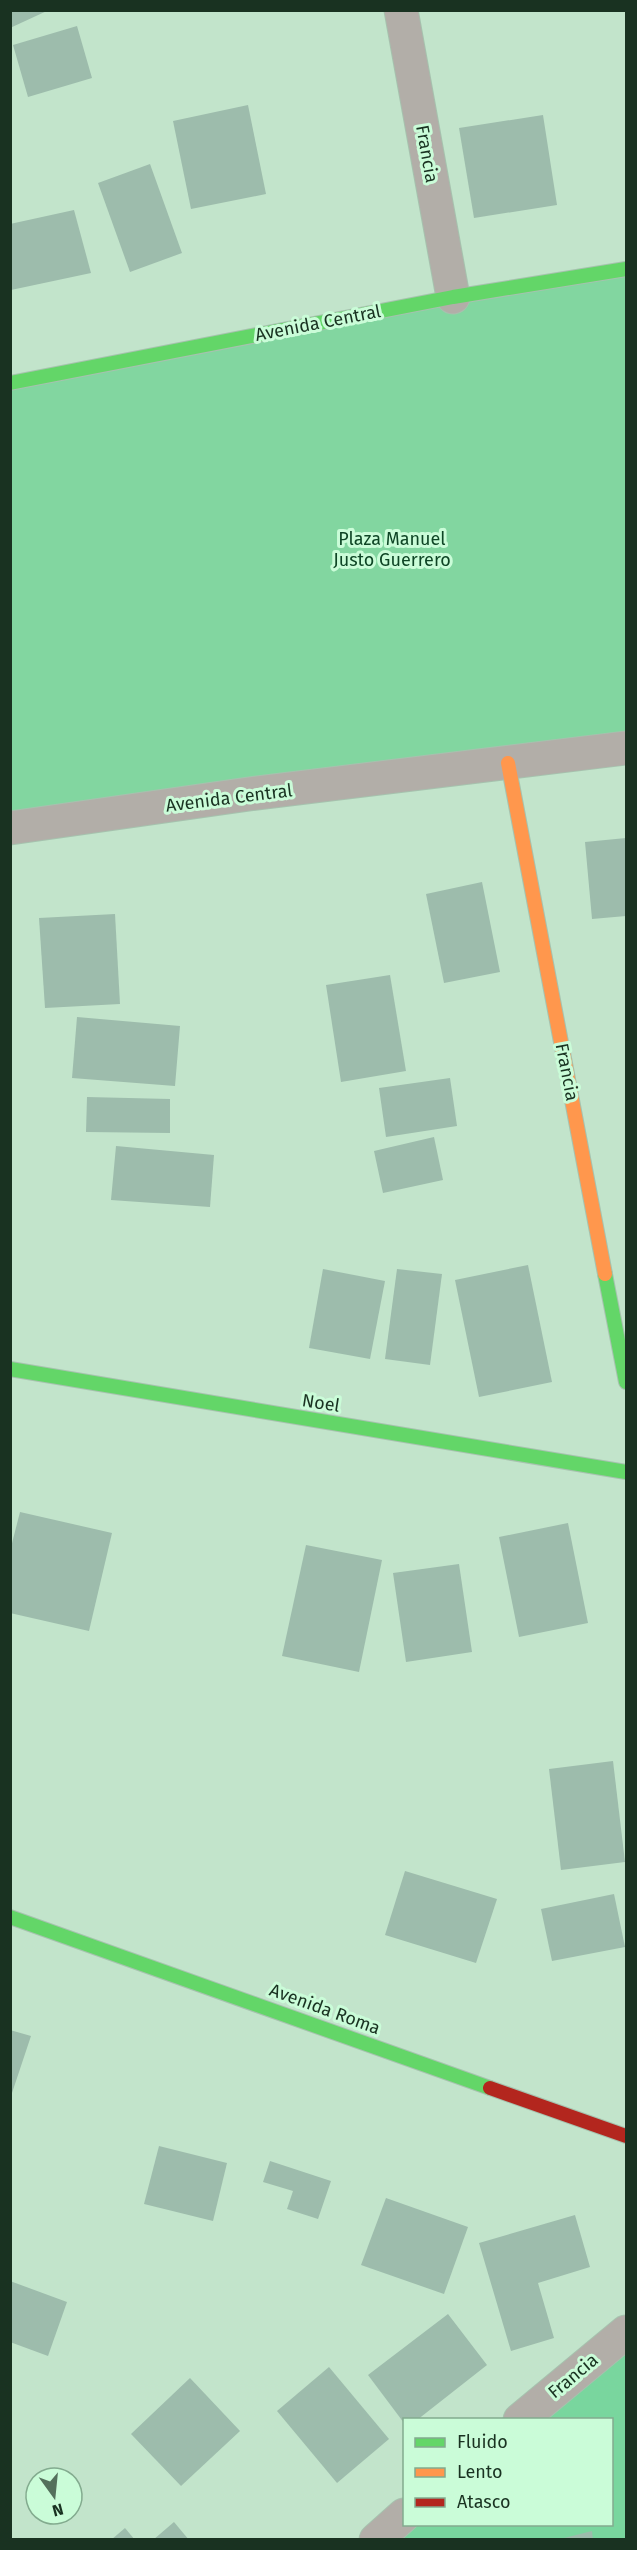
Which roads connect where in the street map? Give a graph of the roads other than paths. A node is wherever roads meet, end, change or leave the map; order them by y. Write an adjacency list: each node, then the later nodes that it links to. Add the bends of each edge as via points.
1 (400, 10): 3 (street, Francia)
2 (627, 269): 3 (street, Avenida Central)
3 (453, 297): 4 (street, Avenida Central)
4 (10, 383)
5 (627, 748): 6 (street, Avenida Central)
6 (508, 763): 7 (street, Avenida Central); 9 (street, Francia)
7 (10, 828)
8 (10, 1369): 10 (street, Noel)
9 (627, 1382)
10 (627, 1472)
11 (10, 1917): 12 (street, Avenida Roma)
12 (627, 2136)
13 (627, 2332): 14 (street, Francia)
14 (522, 2418)
15 (403, 2518): 16 (street)
16 (376, 2540)

